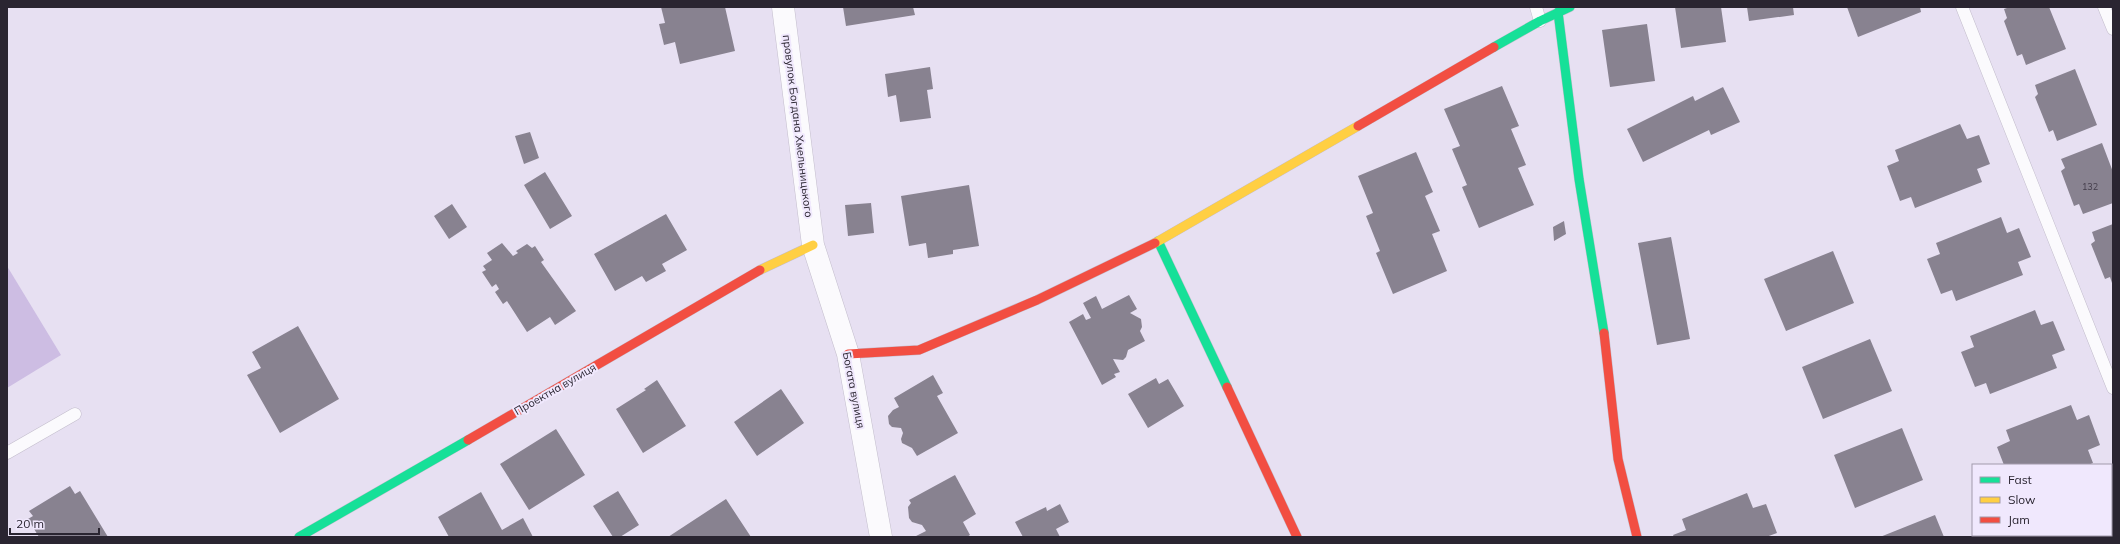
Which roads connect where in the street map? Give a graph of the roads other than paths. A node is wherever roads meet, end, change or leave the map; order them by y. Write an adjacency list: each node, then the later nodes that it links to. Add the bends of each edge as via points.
1 (783, 7): 10 (street, провулок Богдана Хмельницького)
2 (1536, 7): 7 (lane)
3 (1570, 7): 6 (street)
4 (1962, 7): 12 (lane)
5 (2104, 7): 8 (lane)
6 (1558, 12): 7 (street); 18 (street, via 1579,179 1601,307 1618,459)
7 (1540, 21): 9 (street)
8 (2113, 29)
9 (1158, 241): 11 (street, via 1037,300 919,350); 17 (street)
10 (813, 246): 11 (street, Богата вулиця); 15 (street, Проектна вулиця, via 746,276 554,391)
11 (848, 354): 16 (street, Богата вулиця)
12 (2113, 388)
13 (75, 414): 14 (lane)
14 (7, 453)
15 (299, 537)
16 (881, 537)
17 (1297, 537)
18 (1637, 537)

